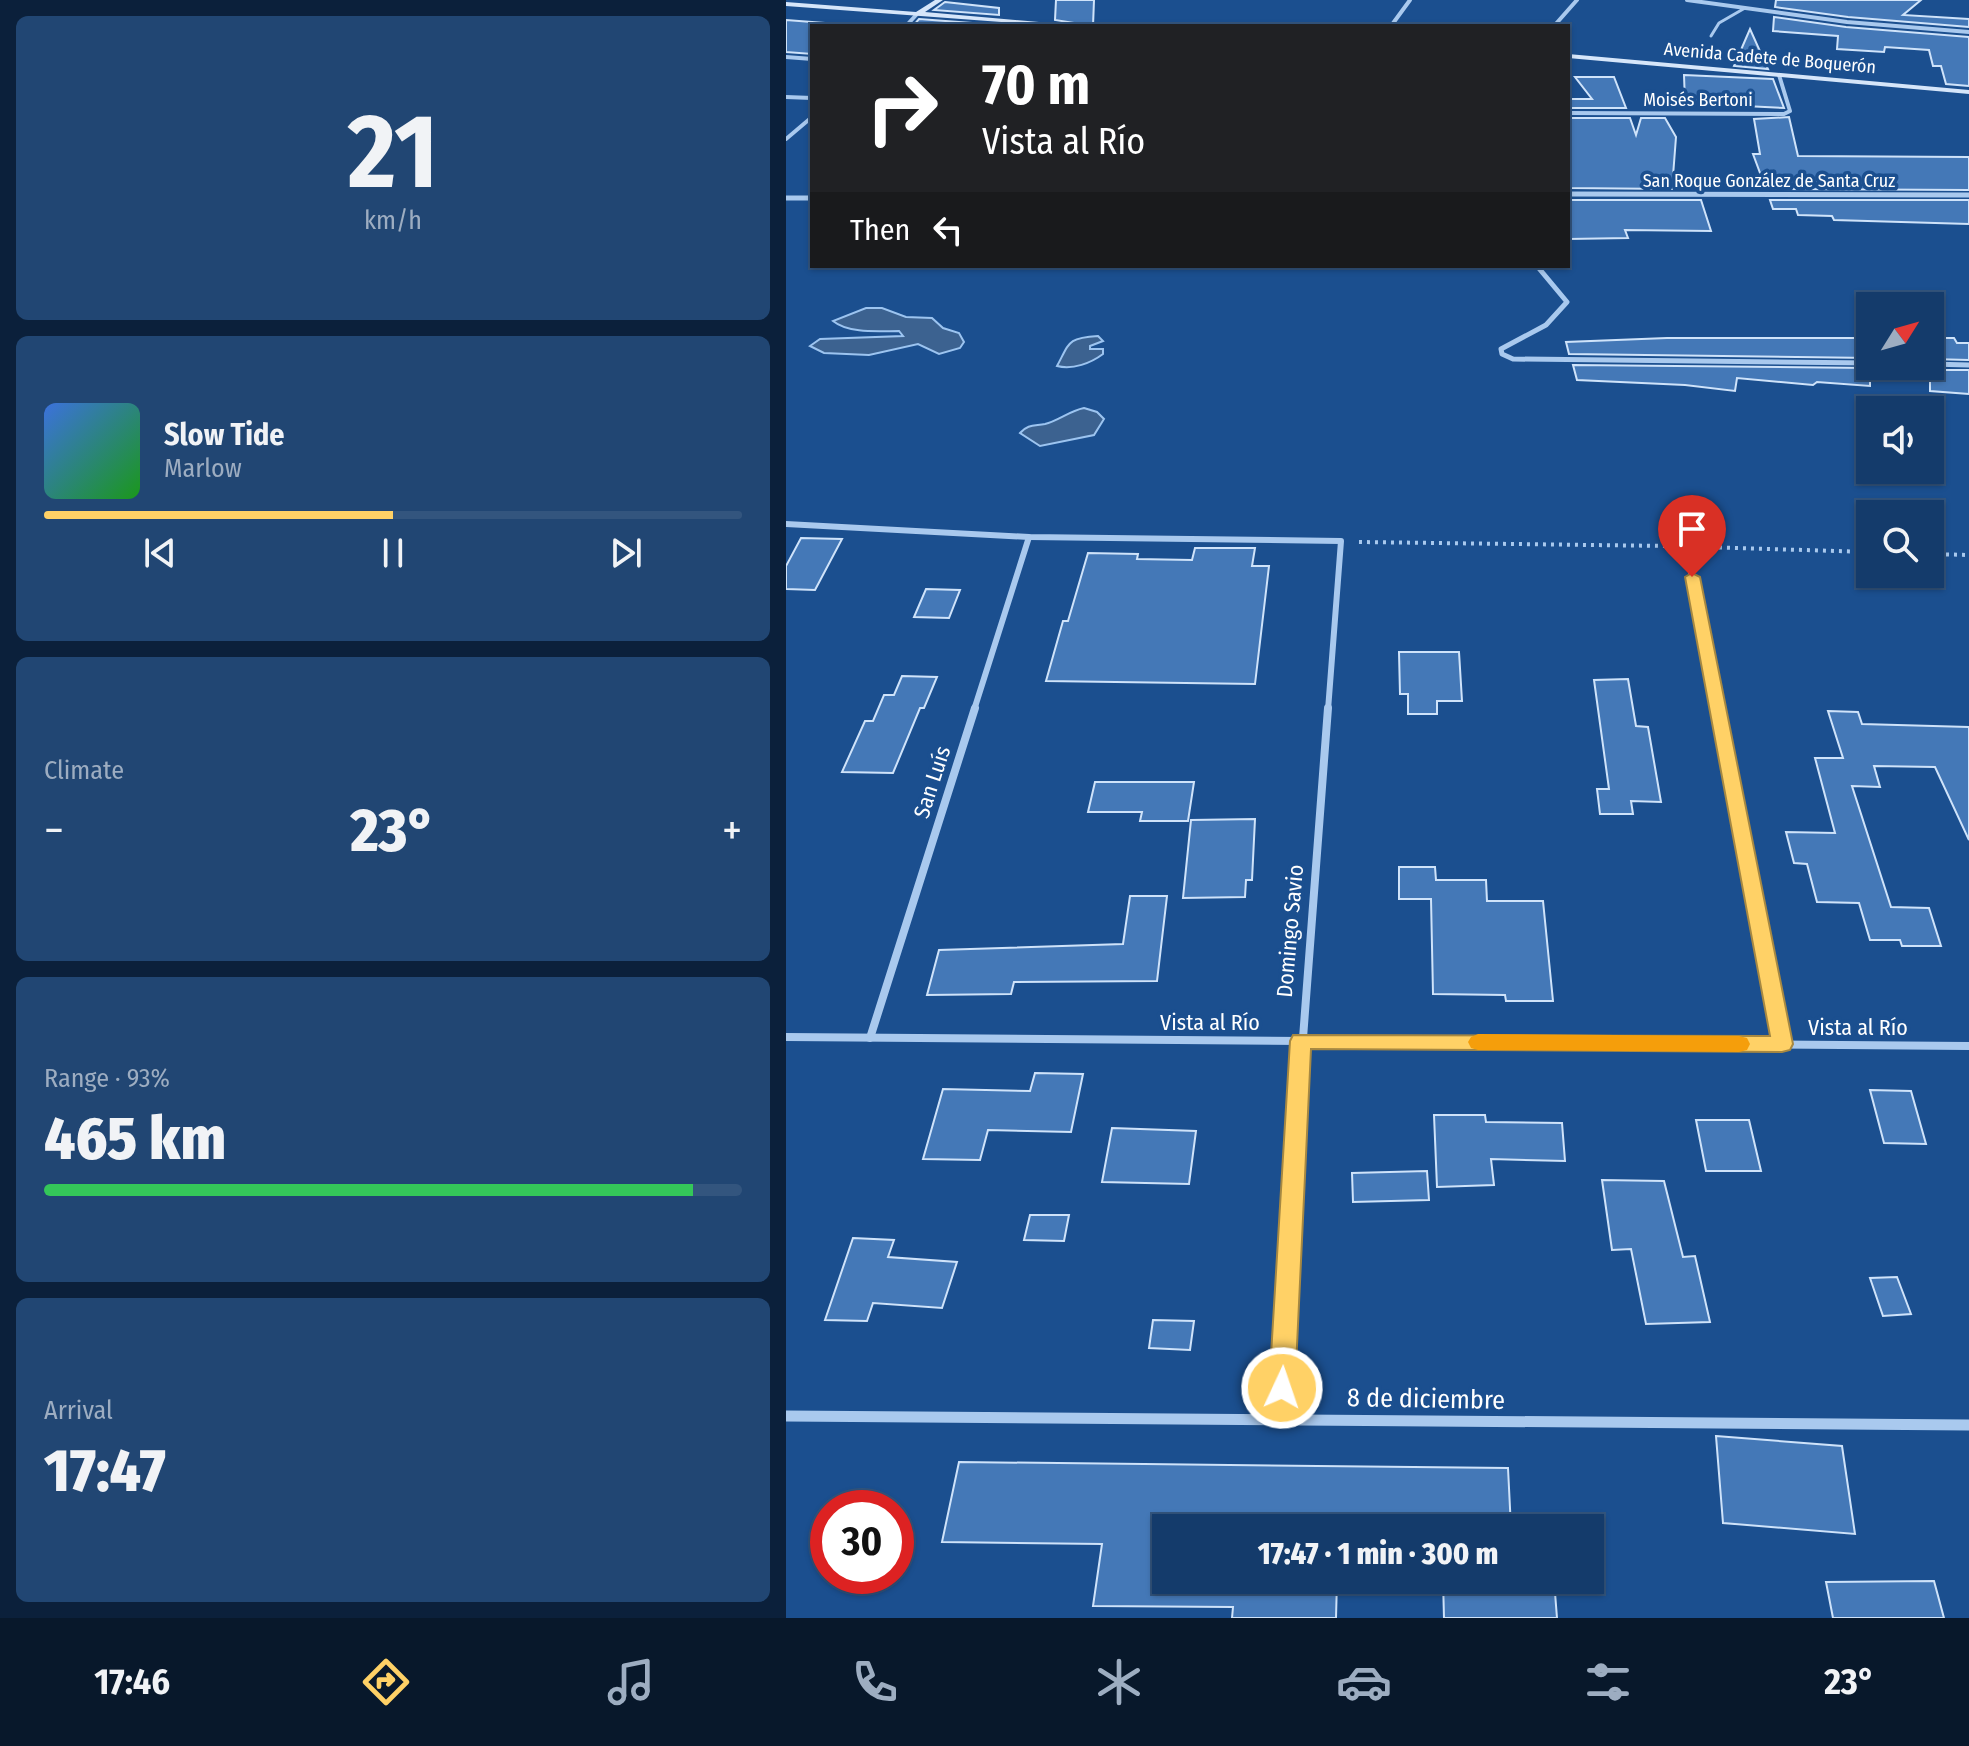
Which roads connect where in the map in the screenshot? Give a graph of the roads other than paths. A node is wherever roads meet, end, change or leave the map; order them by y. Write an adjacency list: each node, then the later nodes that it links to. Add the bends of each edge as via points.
1 (940, 0): 7 (main road)
2 (1410, 0): 10 (street)
3 (1577, 0): 11 (street)
4 (1687, 0): 6 (street)
5 (786, 4): 7 (main road)
6 (1745, 8): 12 (street); 13 (lane, via 1719,23)
7 (917, 14): 8 (street); 9 (main road)
8 (908, 24)
9 (1054, 24)
10 (1392, 24)
11 (1556, 24)
12 (1969, 32)
13 (1711, 36)
14 (1570, 56): 17 (main road, Avenida Cadete de Boquerón)
15 (786, 57): 16 (street)
16 (810, 59)
17 (1779, 75): 18 (main road, Avenida Cadete de Boquerón); 21 (street, Moisés Bertoni, via 1790,111 1784,114)
18 (1969, 92)
19 (786, 97): 20 (street)
20 (810, 98)
21 (1570, 113)
22 (810, 119): 23 (street)
23 (786, 139)
24 (1570, 194): 25 (street, San Roque González de Santa Cruz)
25 (1969, 195)
26 (786, 198): 27 (street)
27 (810, 198)
28 (1539, 268): 29 (street, via 1567,302 1540,331 1501,349 1513,359)
29 (1856, 363)
30 (1944, 364): 31 (street)
31 (1969, 365)
32 (786, 524): 33 (street)
33 (1029, 537): 36 (street, San Luís); 37 (street, Domingo Savio, via 1341,541)
34 (1686, 546): 38 (street)
35 (786, 1037): 36 (street, Vista al Río)
36 (870, 1038): 37 (street, Vista al Río)
37 (1301, 1041): 38 (street, Vista al Río); 41 (street, Domingo Savio)
38 (1782, 1044): 39 (street, Vista al Río)
39 (1969, 1046)
40 (786, 1416): 41 (street, 8 de diciembre)
41 (1280, 1419): 42 (street, 8 de diciembre)
42 (1969, 1425)

